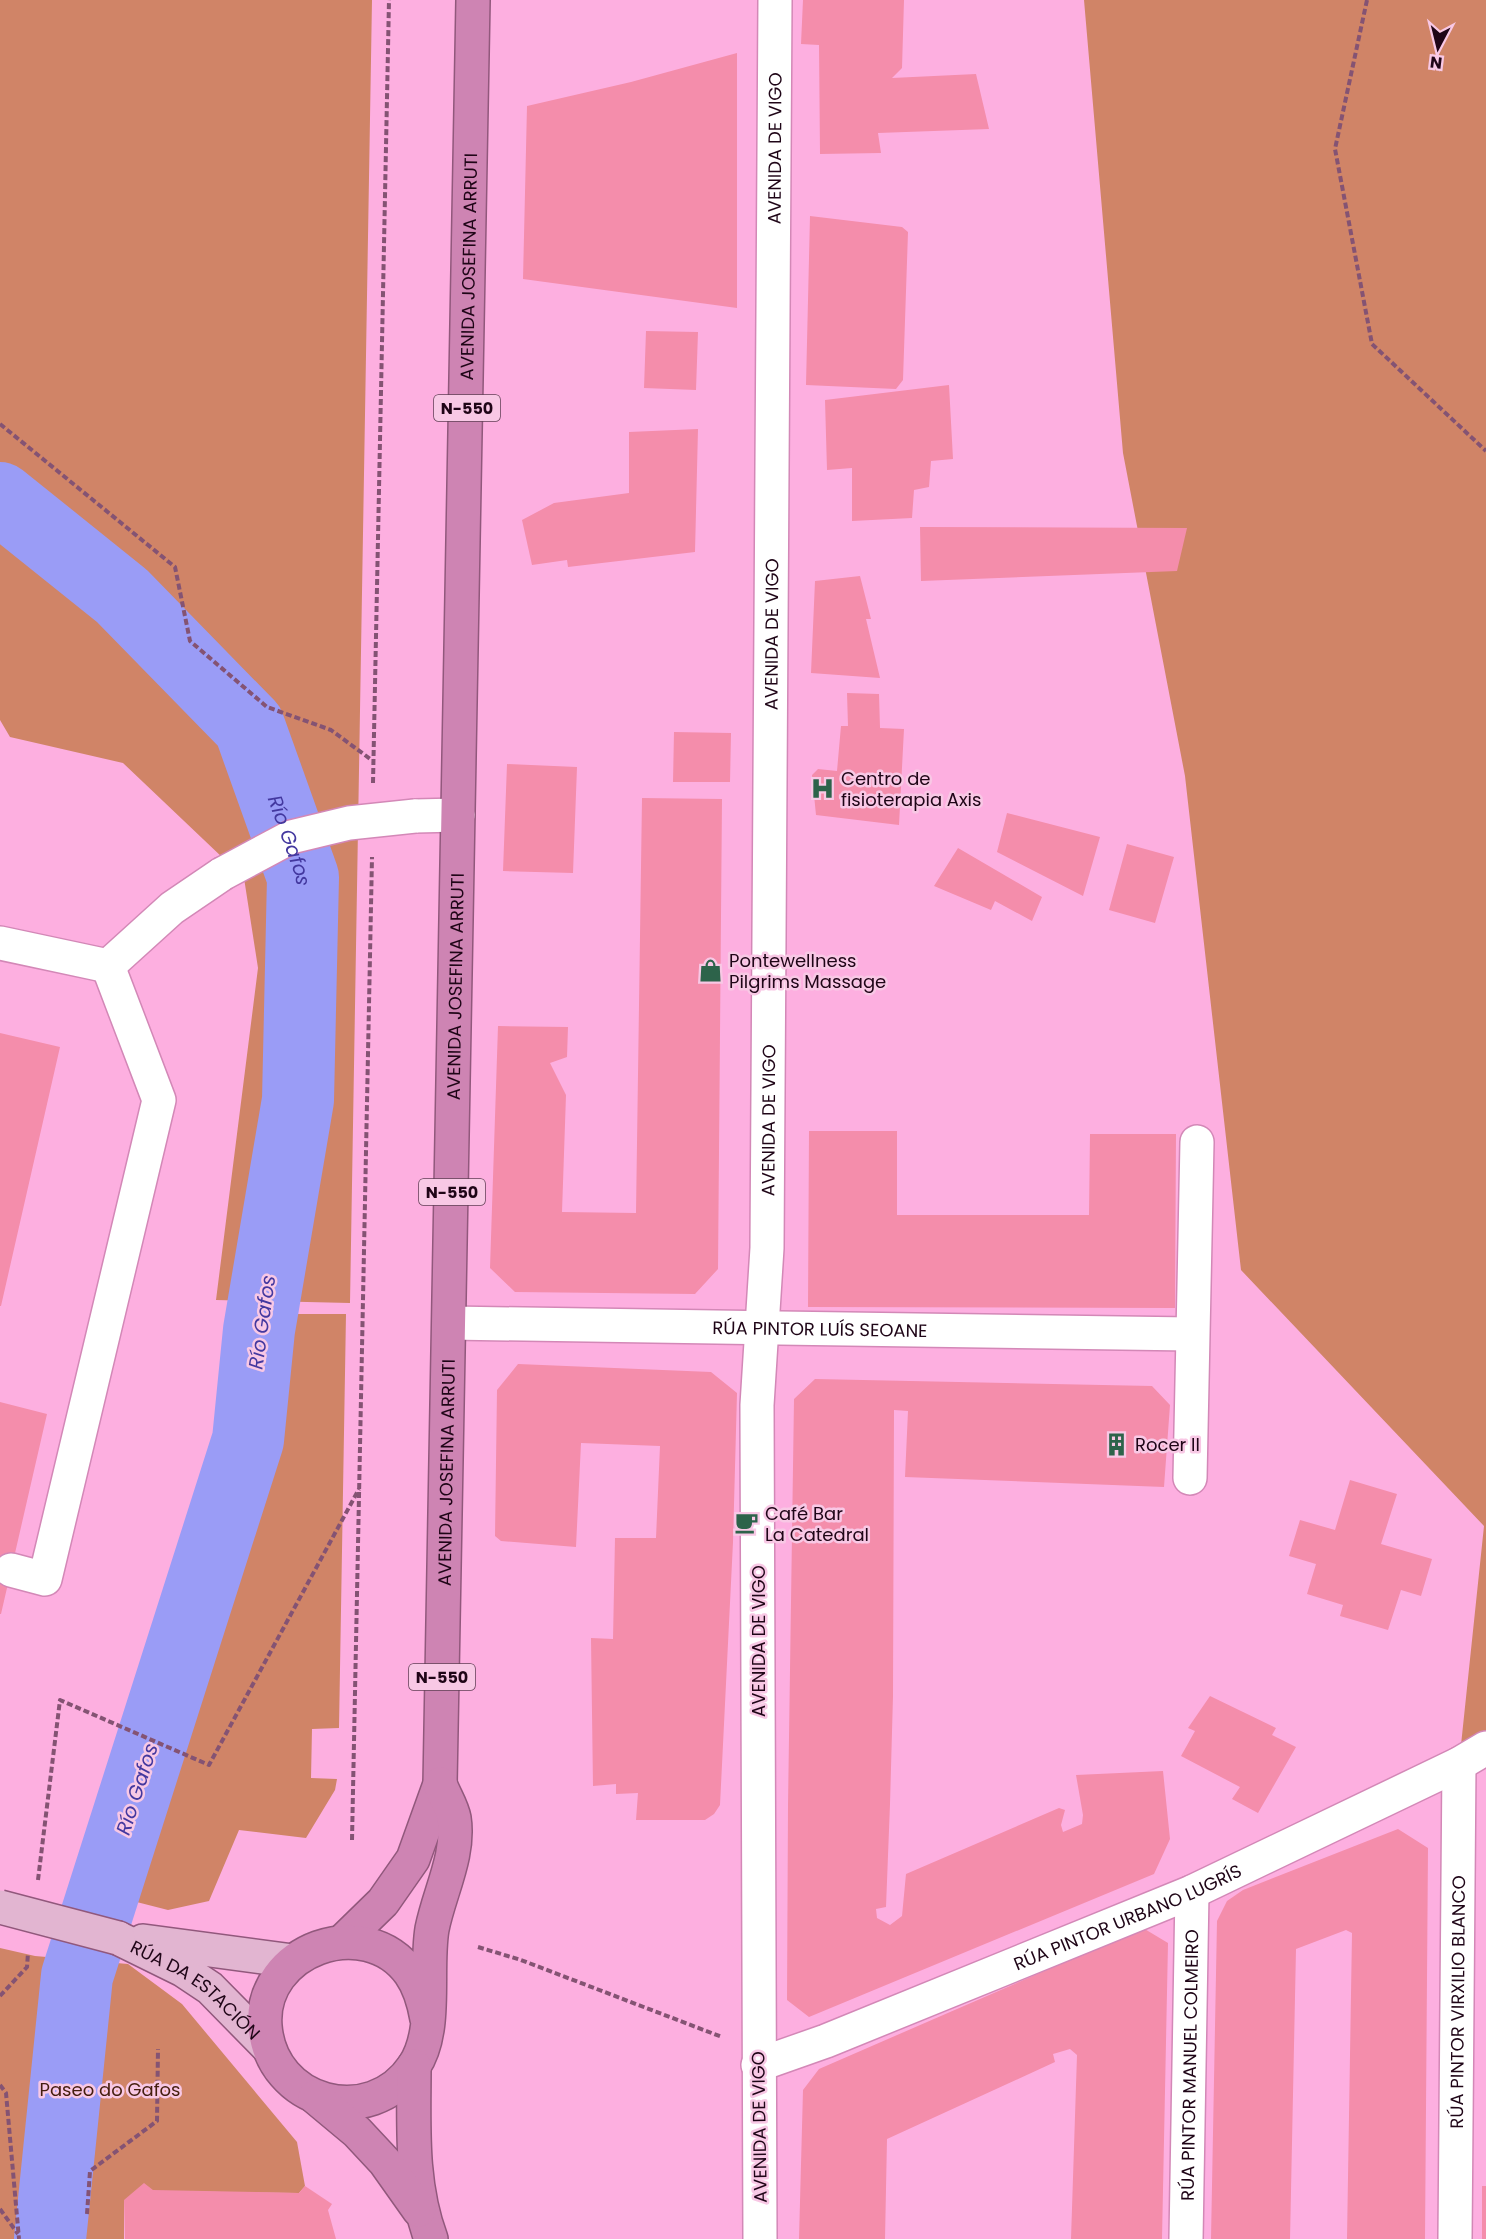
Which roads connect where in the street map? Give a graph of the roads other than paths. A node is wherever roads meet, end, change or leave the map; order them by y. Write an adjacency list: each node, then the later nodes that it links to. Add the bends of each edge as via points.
1 (473, 0): 3 (highway, AVENIDA JOSEFINA ARRUTI / N-550)
2 (775, 0): 8 (street, AVENIDA DE VIGO)
3 (458, 815): 5 (street, bridge, via 349,823 291,837 222,874 172,908); 7 (highway, AVENIDA JOSEFINA ARRUTI / N-550)
4 (0, 942): 5 (street)
5 (108, 966): 11 (street, via 159,1100 45,1579)
6 (1197, 1142): 9 (street)
7 (450, 1323): 8 (street, RÚA PINTOR LUÍS SEOANE); 13 (highway, AVENIDA JOSEFINA ARRUTI / N-550)
8 (764, 1328): 9 (street, RÚA PINTOR LUÍS SEOANE); 21 (street, AVENIDA DE VIGO, via 757,1406)
9 (1191, 1334): 10 (street)
10 (1190, 1478)
11 (11, 1570)
12 (1472, 1756): 14 (street, RÚA PINTOR URBANO LUGRÍS); 27 (street, RÚA PINTOR VIRXILIO BLANCO)
13 (440, 1784): 17 (highway, AVENIDA JOSEFINA ARRUTI / N-550, via 412,1859 383,1902); 19 (highway, via 454,1818 453,1852 432,1929)
14 (1192, 1892): 21 (street, RÚA PINTOR URBANO LUGRÍS); 26 (street, RÚA PINTOR MANUEL COLMEIRO)
15 (0, 1907): 16 (main road, RÚA DA ESTACIÓN, bridge)
16 (118, 1938): 18 (main road, RÚA DA ESTACIÓN); 20 (main road, RÚA DA ESTACIÓN, via 210,1988)
17 (342, 1942): 18 (highway, via 316,1947); 19 (highway, via 367,1944 390,1954 409,1971 422,1994)
18 (293, 1961): 20 (highway, via 278,1978 268,2000 265,2024)
19 (427, 2019): 22 (highway, via 425,2043)
20 (269, 2048): 23 (highway, via 279,2069)
21 (758, 2065): 25 (street, AVENIDA DE VIGO)
22 (414, 2066): 23 (highway, via 396,2086 371,2099 343,2103); 24 (highway, via 413,2134)
23 (315, 2097): 24 (highway, via 378,2154)
24 (426, 2227)
25 (760, 2239)
26 (1186, 2239)
27 (1455, 2239)

